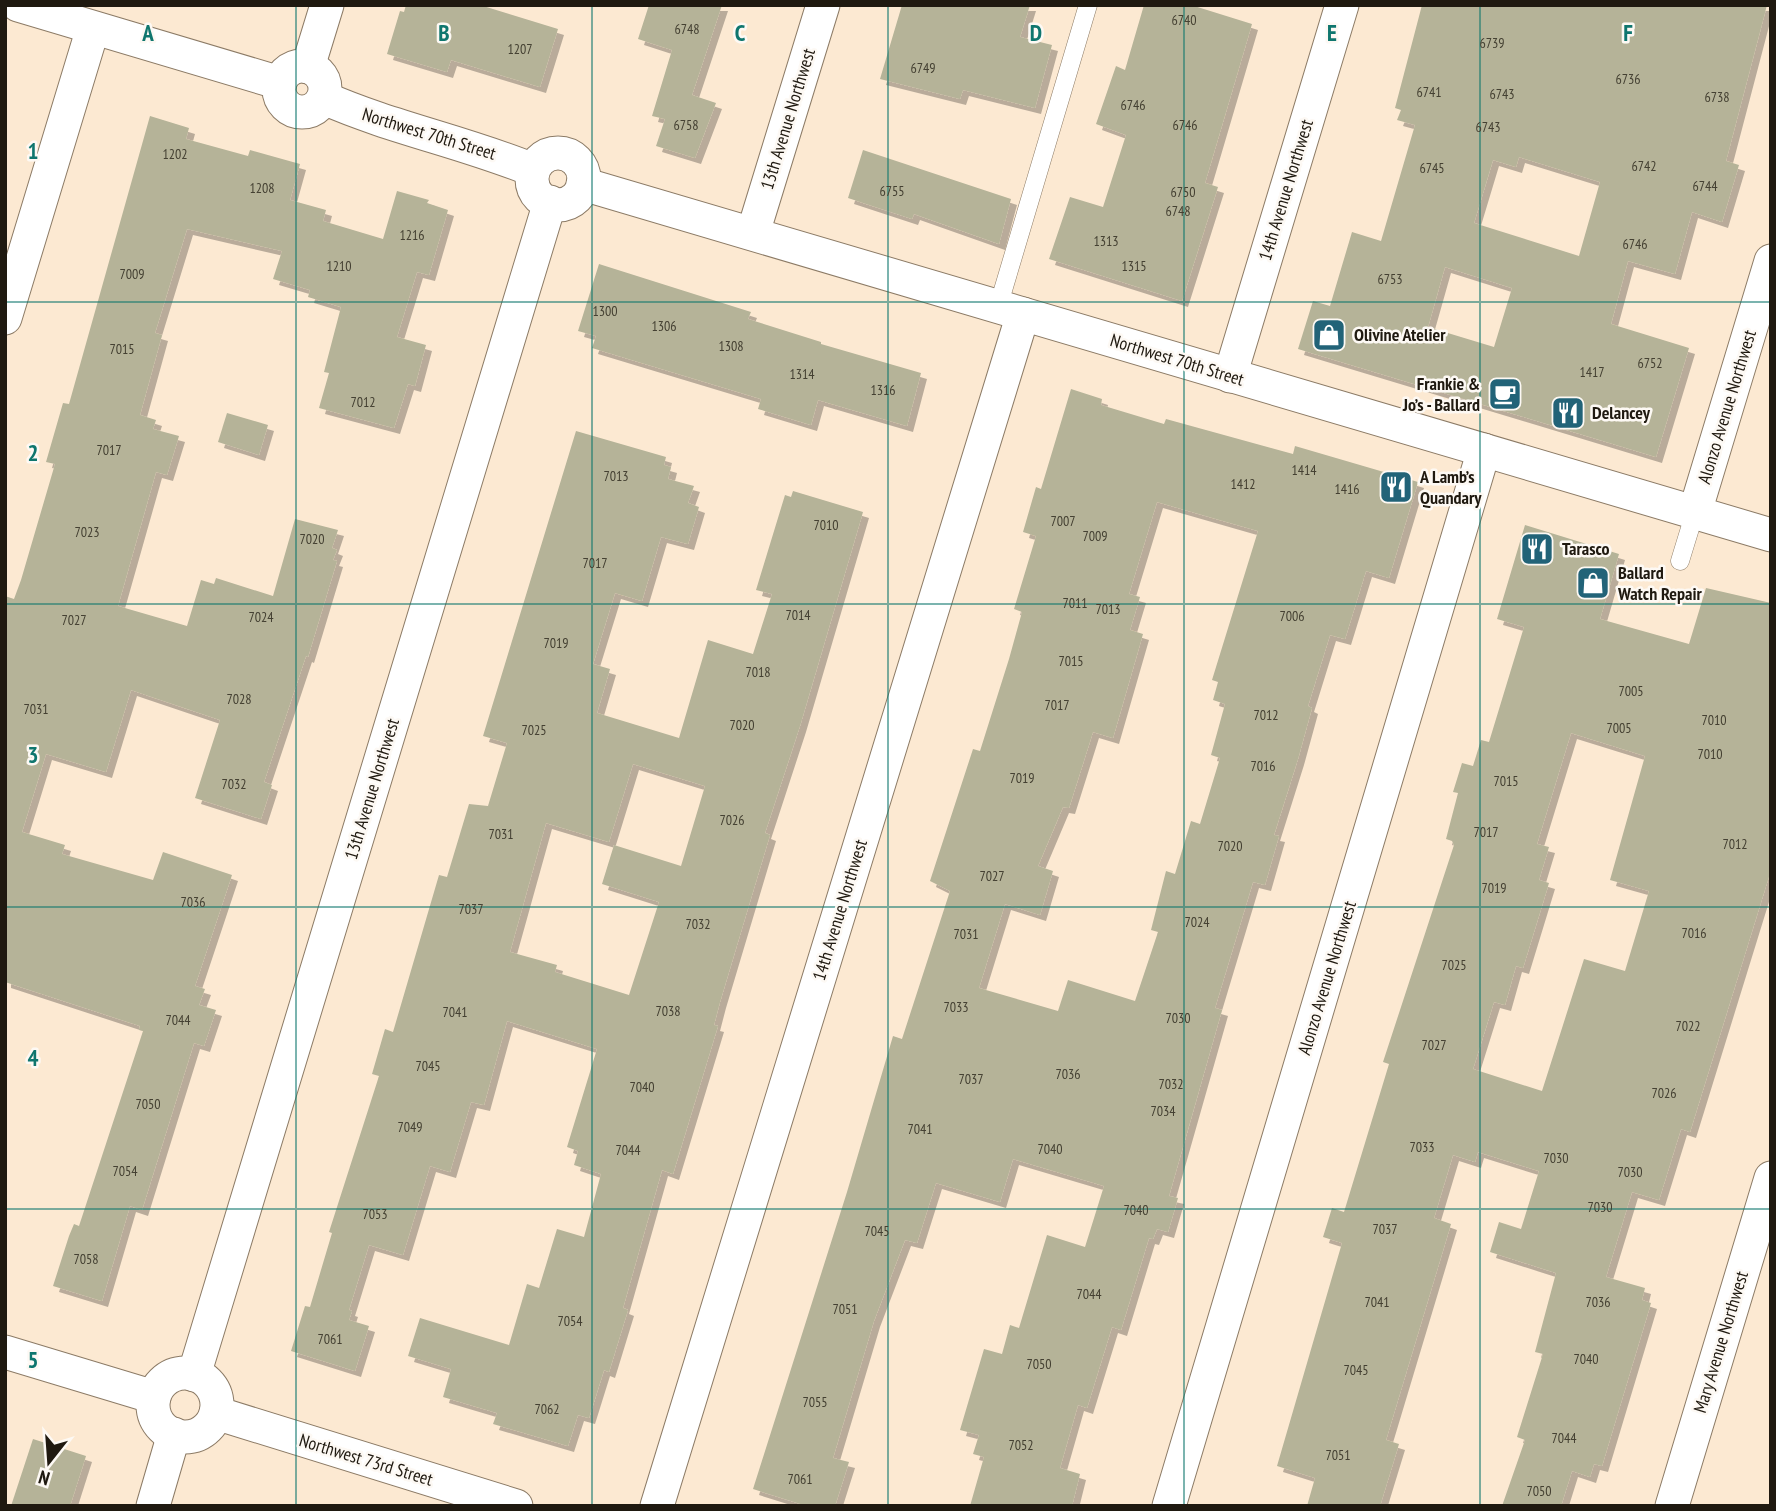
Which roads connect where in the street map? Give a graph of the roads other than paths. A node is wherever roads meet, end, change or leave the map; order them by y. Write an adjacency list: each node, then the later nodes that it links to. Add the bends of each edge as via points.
1 (18, 5): 6 (street)
2 (327, 5): 7 (street)
3 (823, 5): 13 (street, 13th Avenue Northwest)
4 (1087, 5): 15 (lane)
5 (1342, 5): 17 (street, 14th Avenue Northwest)
6 (93, 29): 8 (street); 16 (street)
7 (308, 66): 8 (street, via 289,70); 9 (street, via 322,76)
8 (280, 83): 9 (street, via 281,98 292,110 315,109)
9 (324, 98): 10 (street, Northwest 70th Street)
10 (533, 170): 11 (street, via 544,156 568,155 580,165); 12 (street, via 534,188)
11 (583, 184): 12 (street, via 571,201); 13 (street, Northwest 70th Street)
12 (550, 202): 24 (street, 13th Avenue Northwest)
13 (753, 233): 15 (street, Northwest 70th Street)
14 (1771, 261): 19 (street, Alonzo Avenue Northwest)
15 (1010, 310): 17 (street, Northwest 70th Street); 30 (street, 14th Avenue Northwest)
16 (5, 318)
17 (1230, 376): 18 (street, Northwest 70th Street)
18 (1484, 450): 19 (street, Northwest 70th Street); 31 (street, Alonzo Avenue Northwest)
19 (1695, 512): 20 (street, Northwest 70th Street); 21 (lane)
20 (1771, 535)
21 (1680, 561)
22 (1771, 1178): 32 (street, Mary Avenue Northwest)
23 (5, 1352): 25 (street)
24 (194, 1375): 25 (street, via 169,1377); 26 (street, via 214,1389)
25 (154, 1397): 27 (street, via 155,1415)
26 (216, 1413): 27 (street, via 200,1433 189,1437); 29 (street, Northwest 73rd Street)
27 (174, 1434): 28 (street)
28 (153, 1506)
29 (516, 1506)
30 (657, 1506)
31 (1169, 1506)
32 (1672, 1506)

